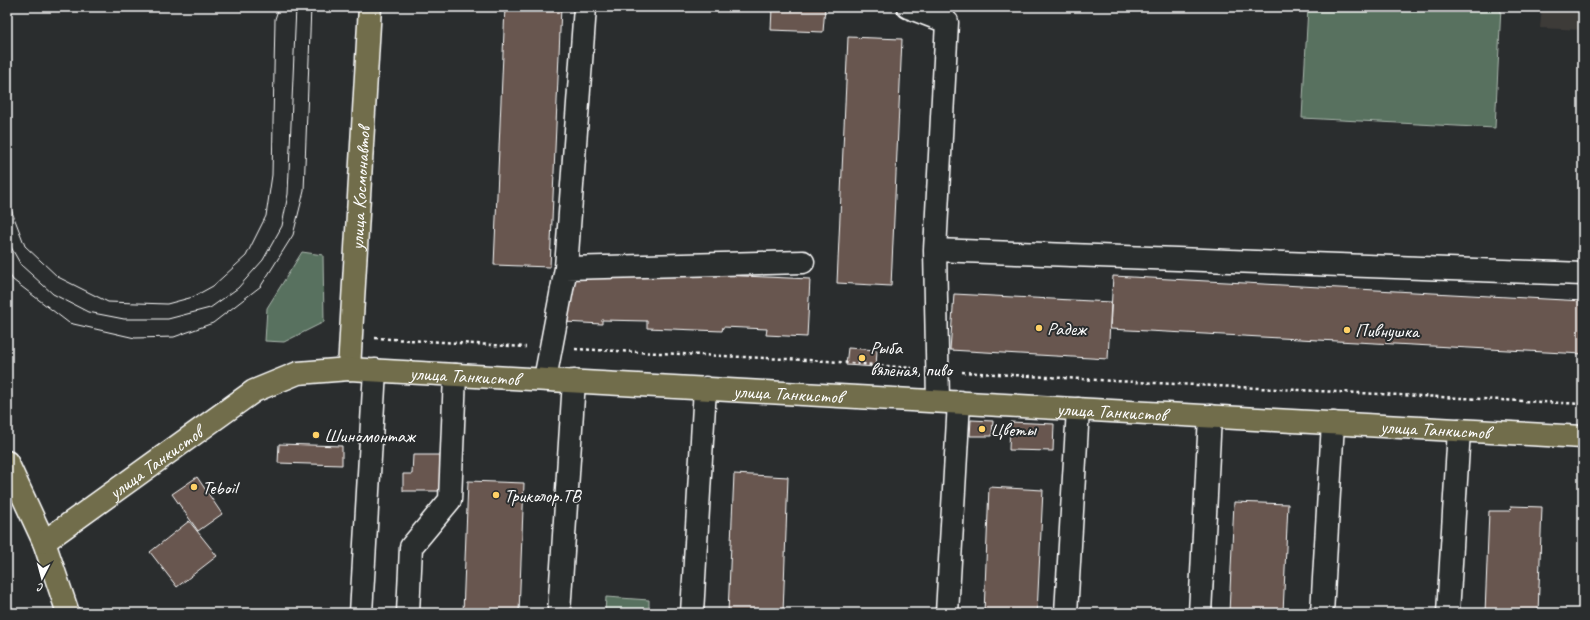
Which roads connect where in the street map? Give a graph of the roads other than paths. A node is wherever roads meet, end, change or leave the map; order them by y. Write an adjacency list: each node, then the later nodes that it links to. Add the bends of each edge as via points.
1 (370, 7): 8 (main road, улица Космонавтов)
2 (585, 7): 6 (lane)
3 (908, 7): 4 (lane, via 947,22)
4 (935, 250): 7 (lane); 14 (lane)
5 (803, 262): 6 (lane)
6 (566, 268): 11 (lane)
7 (1583, 274)
8 (349, 369): 9 (main road, улица Танкистов); 22 (main road, улица Танкистов, via 298,373 254,391)
9 (376, 370): 10 (main road, улица Танкистов); 24 (lane)
10 (455, 375): 11 (main road, улица Танкистов); 25 (lane, via 450,500 411,547)
11 (545, 379): 12 (main road, улица Танкистов)
12 (574, 381): 13 (main road, улица Танкистов); 26 (lane)
13 (705, 388): 14 (main road, улица Танкистов); 27 (lane)
14 (938, 401): 15 (main road, улица Танкистов)
15 (959, 402): 16 (main road, улица Танкистов); 28 (lane)
16 (1078, 409): 17 (main road, улица Танкистов); 29 (lane)
17 (1210, 416): 18 (main road, улица Танкистов); 30 (lane)
18 (1333, 423): 19 (main road, улица Танкистов); 31 (lane)
19 (1459, 430): 20 (main road, улица Танкистов); 32 (lane)
20 (1583, 437)
21 (7, 462): 22 (main road)
22 (44, 542): 23 (main road)
23 (68, 613)
24 (361, 613)
25 (408, 613)
26 (560, 613)
27 (692, 613)
28 (947, 613)
29 (1066, 613)
30 (1200, 613)
31 (1322, 613)
32 (1448, 613)

